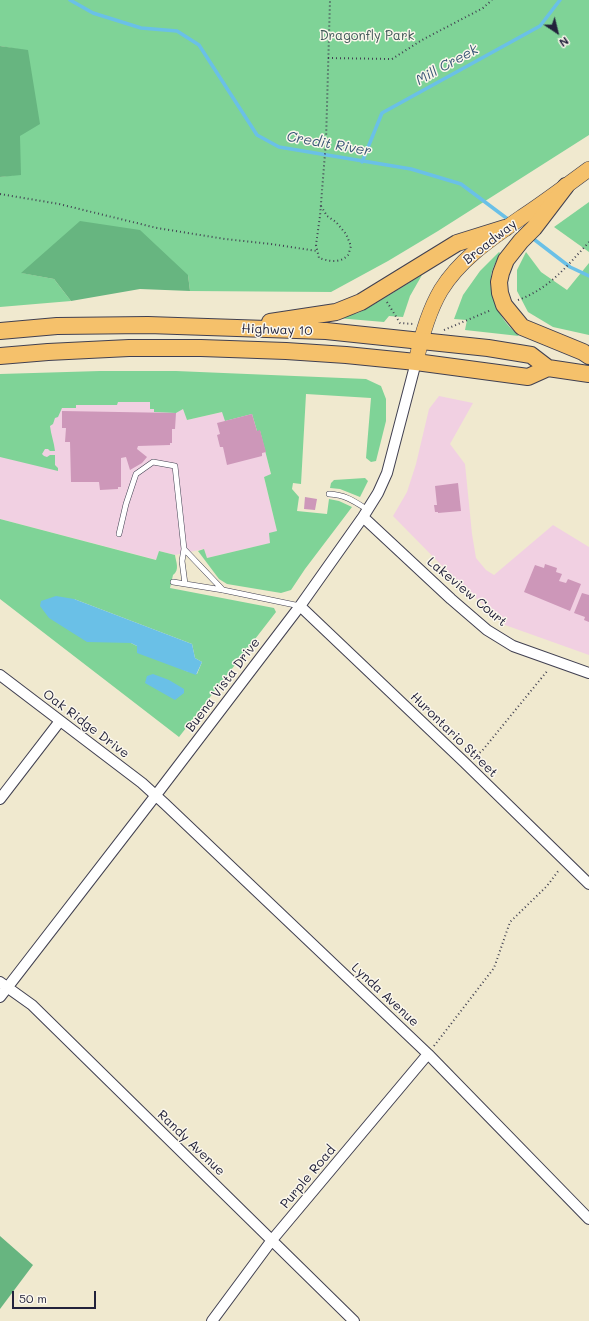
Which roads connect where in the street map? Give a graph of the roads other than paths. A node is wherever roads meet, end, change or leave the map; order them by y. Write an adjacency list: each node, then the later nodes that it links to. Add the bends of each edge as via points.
1 (589, 169): 2 (main road, Broadway)
2 (566, 186): 3 (main road, Broadway); 8 (highway, via 506,260 501,273 500,287 504,305 522,327)
3 (505, 228): 4 (highway, via 457,243 361,302 336,312); 6 (main road, Broadway, via 471,254 453,273 440,291)
4 (236, 329): 5 (highway, Highway 10, via 148,325 57,326); 6 (highway, Highway 10, via 326,331)
5 (0, 331)
6 (420, 341): 9 (main road, Broadway); 10 (highway, Highway 10, via 531,355)
7 (0, 356): 9 (highway, Highway 10, via 129,348 201,348 286,351)
8 (589, 356)
9 (416, 362): 10 (highway, Highway 10, via 528,377); 13 (street, Buena Vista Drive, via 387,473)
10 (548, 368): 11 (highway, Highway 10)
11 (589, 374)
12 (329, 494): 13 (lane, via 350,498)
13 (366, 514): 19 (street, Buena Vista Drive); 20 (street, Lakeview Court, via 451,599 487,630 513,646)
14 (119, 534): 15 (lane, via 136,474 153,462 175,466)
15 (184, 549): 17 (lane, via 182,561); 18 (lane)
16 (173, 582): 17 (lane)
17 (185, 584): 18 (lane)
18 (222, 590): 19 (lane)
19 (300, 606): 23 (street, Buena Vista Drive); 25 (street, Hurontario Street, via 459,756)
20 (589, 673)
21 (0, 675): 22 (street, Oak Ridge Drive)
22 (60, 721): 23 (street, Oak Ridge Drive); 24 (street)
23 (156, 795): 26 (street, Buena Vista Drive); 28 (street, Lynda Avenue)
24 (0, 799)
25 (589, 884)
26 (4, 984): 27 (street, Buena Vista Drive); 30 (street, Randy Avenue, via 32,1005)
27 (0, 996)
28 (428, 1054): 29 (street, Lynda Avenue); 30 (street, Purple Road)
29 (589, 1219)
30 (272, 1240): 31 (street, Purple Road); 32 (street, Randy Avenue)
31 (212, 1321)
32 (354, 1321)

